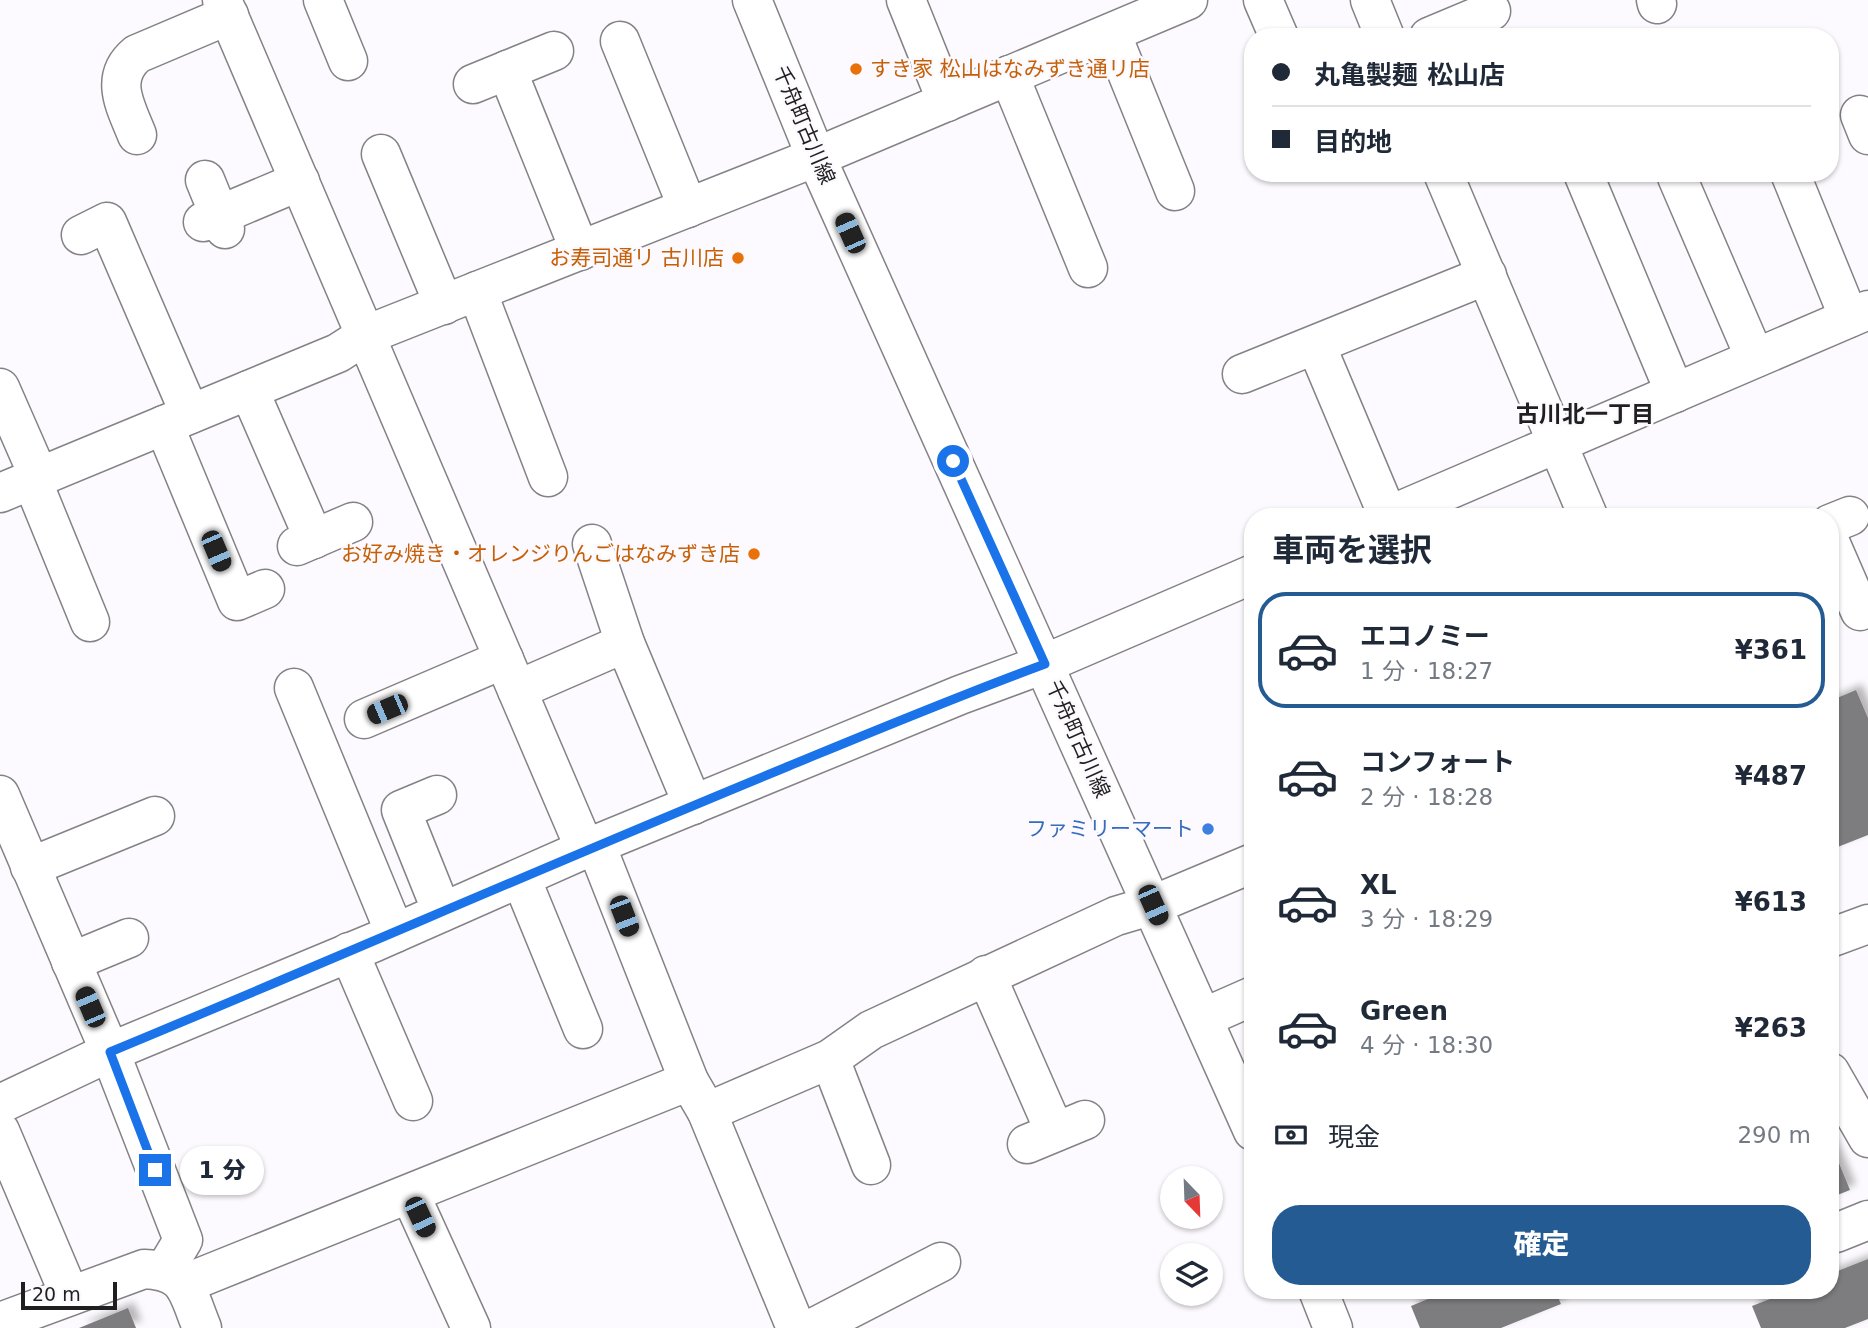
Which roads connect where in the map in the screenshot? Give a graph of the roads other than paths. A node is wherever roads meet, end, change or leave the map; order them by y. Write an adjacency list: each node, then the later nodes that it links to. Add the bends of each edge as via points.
1 (323, 0): 14 (street)
2 (752, 0): 20 (street, 千舟町古川線)
3 (906, 0): 17 (street)
4 (1188, 0): 12 (street)
5 (1264, 0): 9 (street)
6 (1370, 0): 10 (street)
7 (226, 8): 18 (street, via 127,63 121,95); 22 (street)
8 (1491, 11): 11 (street)
9 (1275, 28)
10 (1381, 28)
11 (1450, 28)
12 (1111, 33): 16 (street); 27 (street)
13 (620, 41): 28 (street)
14 (335, 50)
15 (554, 51): 30 (street, via 490,77)
16 (1019, 71): 17 (street); 31 (street)
17 (947, 102): 20 (street)
18 (137, 135)
19 (381, 154): 33 (street)
20 (816, 157): 28 (street); 57 (street, 千舟町古川線)
21 (205, 180): 22 (street, via 216,222)
22 (300, 181): 35 (street)
23 (1447, 182): 32 (street)
24 (1587, 182): 41 (street)
25 (1679, 182): 37 (street)
26 (1794, 182): 34 (street)
27 (1175, 191)
28 (688, 208): 30 (street)
29 (80, 235): 42 (street, via 107,222)
30 (580, 251): 33 (street)
31 (1097, 261)
32 (1487, 275): 36 (street); 43 (street)
33 (460, 298): 35 (street); 44 (street)
34 (1858, 314): 37 (street)
35 (366, 335): 40 (street, via 338,353); 58 (street)
36 (1316, 345): 38 (street); 46 (street)
37 (1755, 358): 41 (street)
38 (1242, 374)
39 (0, 388): 45 (street)
40 (249, 390): 42 (street); 49 (street, via 306,543)
41 (1675, 393): 43 (street)
42 (177, 420): 45 (street); 53 (street, via 237,601)
43 (1558, 444): 47 (street); 48 (street)
44 (548, 477)
45 (24, 483): 55 (street)
46 (1385, 508)
47 (1407, 508)
48 (1585, 508)
49 (353, 523)
50 (1839, 538): 54 (street)
51 (592, 544): 56 (street)
52 (1244, 578): 57 (street)
53 (265, 589)
54 (1853, 614)
55 (90, 622)
56 (625, 643): 58 (street); 63 (street)
57 (1045, 664): 63 (street); 69 (street, 千舟町古川線)
58 (511, 675): 60 (street); 65 (street)
59 (294, 688): 72 (street)
60 (364, 719)
61 (0, 795): 66 (street)
62 (437, 795): 70 (street, via 401,810)
63 (693, 805): 65 (street)
64 (155, 816): 66 (street)
65 (591, 847): 68 (street); 84 (street)
66 (30, 867): 76 (street)
67 (1244, 867): 69 (street)
68 (521, 878): 70 (street); 80 (street)
69 (1153, 905): 77 (street, via 1116,916); 79 (street, 千舟町古川線)
70 (442, 912): 72 (street)
71 (1868, 924): 73 (street)
72 (395, 933): 75 (street)
73 (1839, 935)
74 (129, 938): 76 (street)
75 (349, 952): 81 (street); 85 (street)
76 (71, 962): 81 (street)
77 (986, 975): 82 (street, via 871,1030); 90 (street)
78 (1244, 1000): 79 (street)
79 (1203, 1018): 87 (street, 千舟町古川線)
80 (583, 1029)
81 (110, 1052): 86 (street); 94 (street, via 183,1240)
82 (830, 1059): 84 (street); 91 (street)
83 (1839, 1088): 89 (street)
84 (698, 1096): 92 (street); 100 (street)
85 (413, 1101)
86 (0, 1104)
87 (1244, 1111)
88 (0, 1131): 95 (street)
89 (1866, 1131)
90 (1056, 1132)
91 (871, 1165)
92 (410, 1194): 94 (street); 99 (street)
93 (941, 1262): 100 (street)
94 (175, 1277): 95 (street, via 144,1269); 98 (street)
95 (70, 1296): 97 (street)
96 (1322, 1299): 101 (street)
97 (5, 1323)
98 (202, 1328)
99 (471, 1328)
100 (799, 1328)
101 (1334, 1328)

